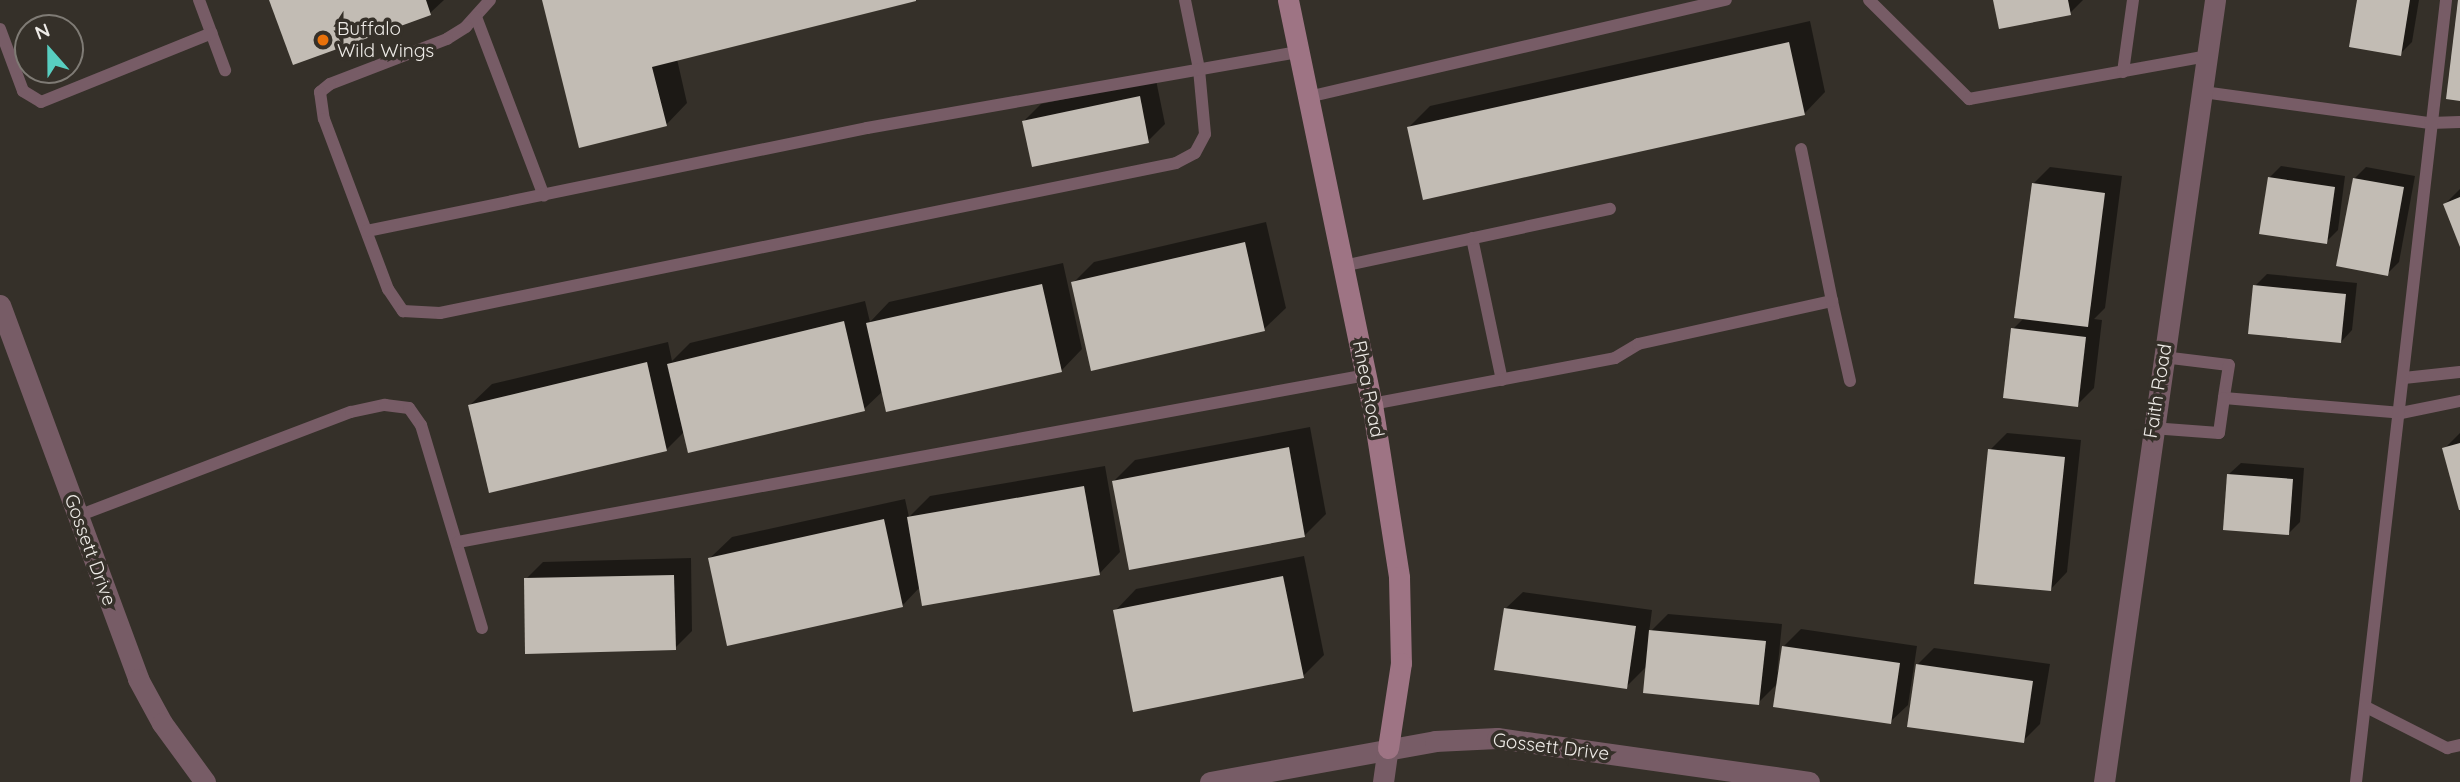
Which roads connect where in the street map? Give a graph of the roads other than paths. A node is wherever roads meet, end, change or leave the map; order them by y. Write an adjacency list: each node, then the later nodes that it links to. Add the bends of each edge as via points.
1 (199, 0): 12 (lane)
2 (490, 0): 10 (lane)
3 (1185, 0): 16 (lane)
4 (1288, 0): 13 (street, Rhea Road)
5 (1726, 0): 19 (lane)
6 (1869, 0): 17 (lane, via 1969,99)
7 (2133, 0): 17 (lane)
8 (2215, 0): 14 (street, Faith Road)
9 (2446, 0): 21 (lane)
10 (476, 17): 23 (lane); 25 (lane, via 447,39 330,84 320,92 320,107)
11 (0, 29): 12 (lane, via 23,91 41,102)
12 (212, 33): 15 (lane)
13 (1299, 52): 16 (lane); 19 (street, Rhea Road)
14 (2208, 56): 17 (lane); 18 (street, Faith Road)
15 (225, 69)
16 (1199, 69): 23 (lane, via 867,128); 25 (lane, via 1205,134 1195,153 1162,169 453,311 420,314 403,311 395,304)
17 (2123, 72)
18 (2203, 92): 21 (lane); 30 (street, Faith Road)
19 (1308, 97): 27 (street, Rhea Road)
20 (2460, 122): 21 (lane)
21 (2430, 123): 33 (lane)
22 (1801, 149): 28 (lane)
23 (544, 196): 25 (lane)
24 (1610, 209): 26 (lane)
25 (367, 232)
26 (1472, 238): 27 (lane); 34 (lane)
27 (1343, 266): 32 (street, Rhea Road)
28 (1832, 301): 34 (lane, via 1637,344 1615,358); 35 (lane)
29 (0, 304): 41 (street, Gossett Drive)
30 (2163, 357): 36 (lane, via 2229,365); 40 (street, Faith Road)
31 (2460, 372): 33 (lane)
32 (1366, 375): 38 (street, Rhea Road); 42 (lane)
33 (2404, 378): 39 (lane)
34 (1502, 380): 38 (lane)
35 (1850, 381)
36 (2224, 398): 39 (lane); 40 (lane, via 2219,433)
37 (2460, 401): 39 (lane)
38 (1372, 404): 46 (street, Rhea Road, via 1399,577 1401,663)
39 (2401, 413): 44 (lane)
40 (2152, 428): 51 (street, Faith Road)
41 (78, 516): 42 (lane, via 351,412 385,405 409,408 421,425); 47 (street, Gossett Drive, via 138,680 162,723)
42 (458, 542): 43 (lane)
43 (482, 628)
44 (2368, 708): 45 (lane, via 2447,748); 52 (lane)
45 (2460, 745)
46 (1388, 748): 48 (street, Gossett Drive); 49 (street, Rhea Road); 50 (street, Gossett Drive, via 1497,738)
47 (205, 782)
48 (1210, 782)
49 (1383, 782)
50 (1808, 782)
51 (2104, 782)
52 (2356, 782)

